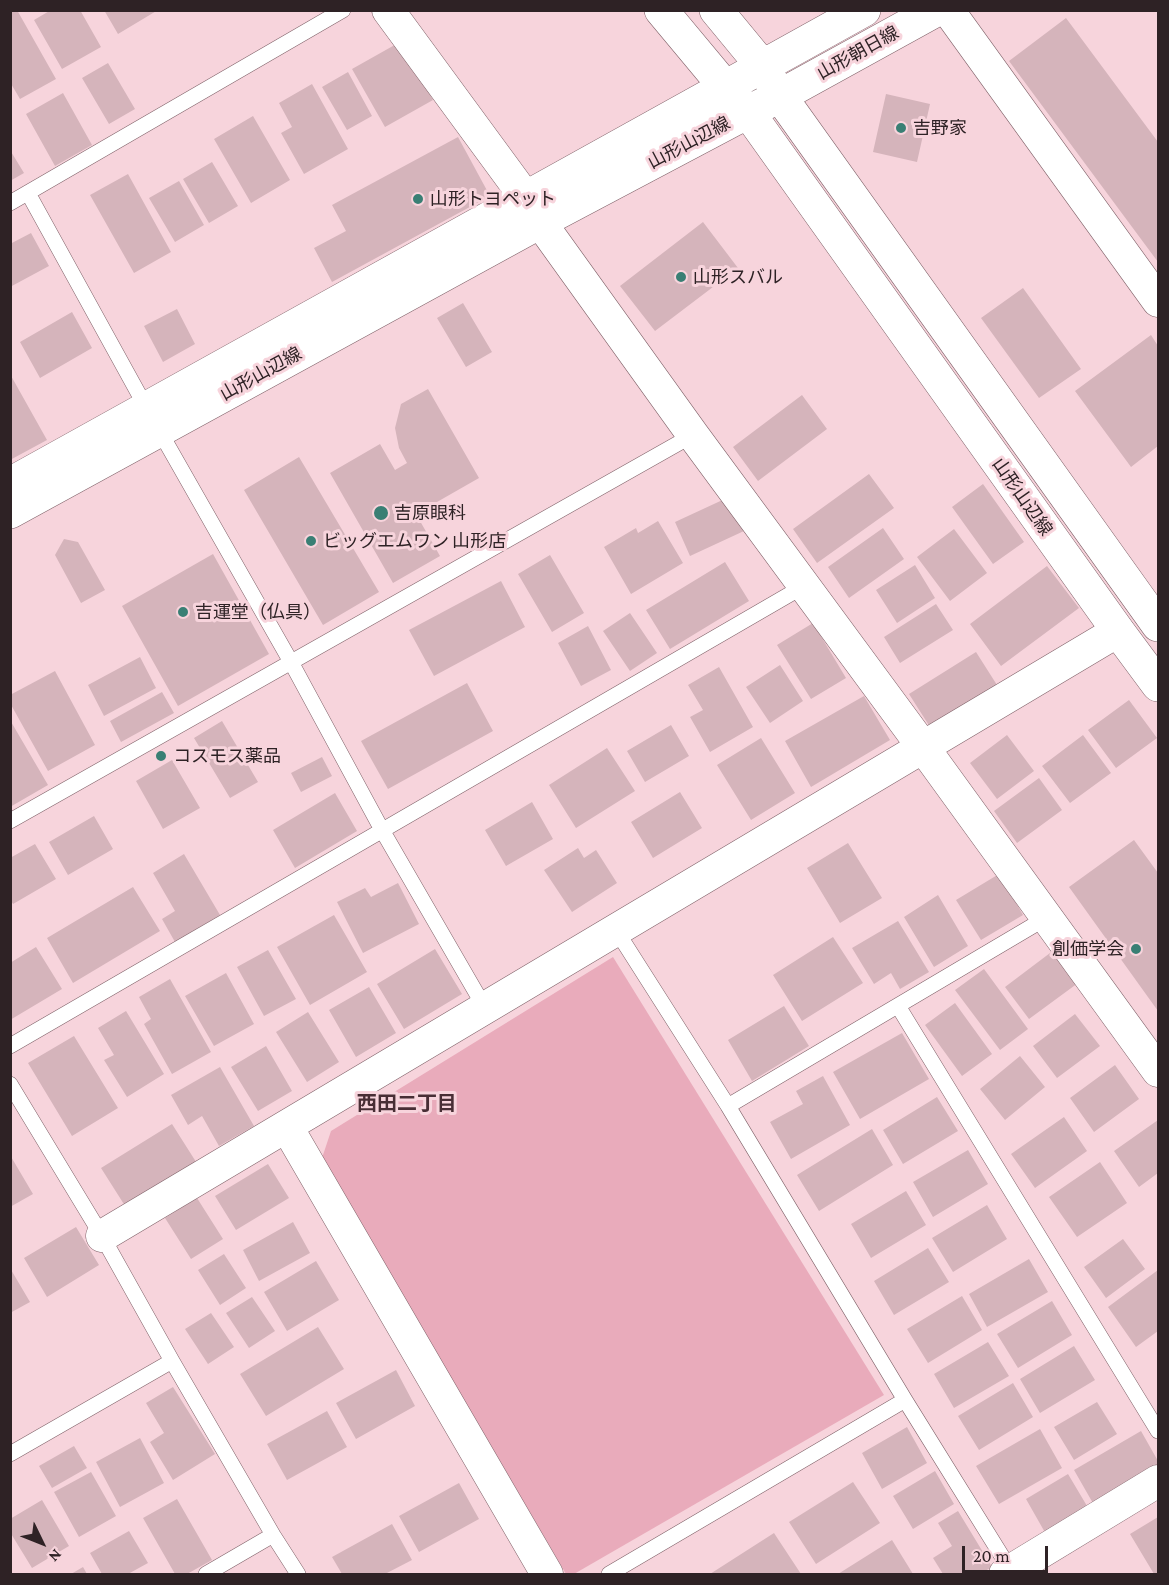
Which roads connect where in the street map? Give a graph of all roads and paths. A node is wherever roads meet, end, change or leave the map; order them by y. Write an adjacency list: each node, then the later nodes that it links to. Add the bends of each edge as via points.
1 (343, 10): 12 (lane)
2 (388, 10): 14 (street)
3 (661, 10): 9 (main road)
4 (716, 10): 8 (main road)
5 (864, 10): 8 (main road, 山形朝日線)
6 (936, 10): 10 (main road, 山形朝日線)
7 (948, 10): 15 (street)
8 (763, 67): 9 (main road, 山形朝日線); 10 (main road)
9 (726, 88): 11 (main road); 14 (main road, 山形山辺線)
10 (780, 96): 11 (main road, 山形朝日線); 21 (main road, 山形山辺線)
11 (748, 112): 14 (main road, 山形山辺線); 22 (main road, 山形山辺線)
12 (28, 193): 13 (lane); 16 (lane)
13 (10, 203)
14 (533, 210): 16 (main road, 山形山辺線); 17 (street)
15 (1158, 301)
16 (153, 420): 18 (main road, 山形山辺線); 19 (main road, 山形山辺線); 23 (lane)
17 (693, 435): 20 (street); 23 (lane)
18 (10, 484)
19 (10, 512)
20 (804, 585): 25 (street); 27 (lane)
21 (1158, 625)
22 (1118, 631): 24 (main road, 山形山辺線); 25 (street)
23 (291, 662): 26 (lane); 27 (lane)
24 (1158, 685)
25 (923, 747): 28 (street); 29 (street)
26 (10, 821)
27 (382, 830): 31 (lane); 32 (lane)
28 (1046, 918): 30 (lane); 33 (street)
29 (616, 930): 31 (street); 35 (lane)
30 (898, 1006): 35 (lane); 40 (lane)
31 (485, 1008): 36 (street)
32 (10, 1046)
33 (1158, 1071)
34 (10, 1084): 37 (lane)
35 (728, 1106): 39 (lane)
36 (287, 1127): 37 (street); 47 (street)
37 (102, 1236): 38 (lane)
38 (172, 1361): 41 (lane); 43 (lane)
39 (905, 1400): 44 (lane); 48 (lane)
40 (1158, 1431)
41 (10, 1454)
42 (1158, 1481): 44 (street)
43 (273, 1535): 45 (lane); 46 (lane)
44 (1010, 1573)
45 (206, 1575)
46 (298, 1575)
47 (547, 1575)
48 (609, 1575)

